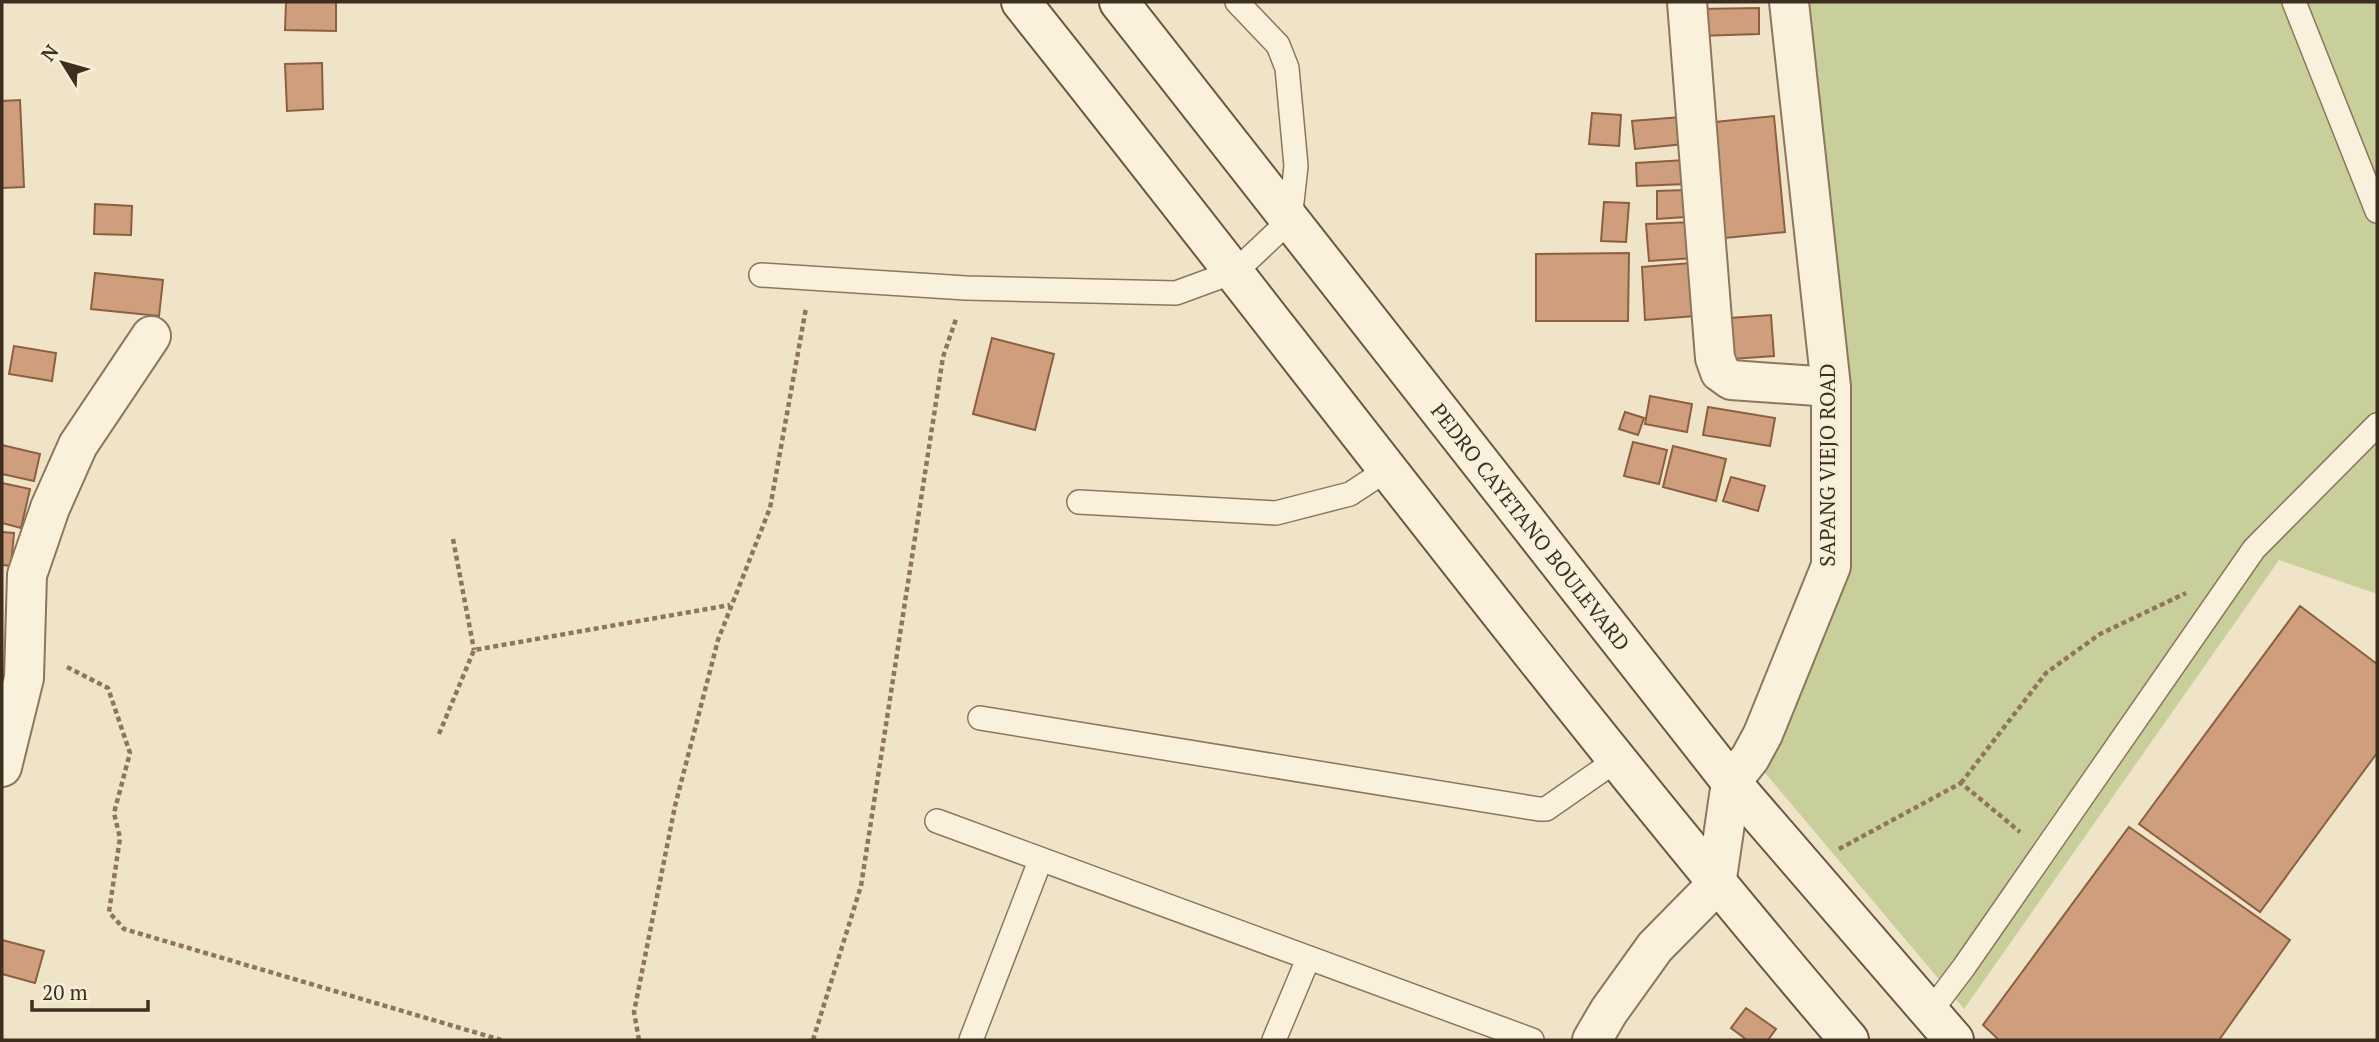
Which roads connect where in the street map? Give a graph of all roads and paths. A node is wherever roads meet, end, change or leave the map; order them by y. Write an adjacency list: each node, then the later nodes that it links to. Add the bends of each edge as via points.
1 (1021, 2): 9 (main road)
2 (1119, 2): 8 (main road, PEDRO CAYETANO BOULEVARD)
3 (1237, 2): 8 (lane, via 1278,45 1287,68 1296,166)
4 (1686, 2): 14 (main road, via 1715,358 1720,372 1731,380)
5 (1789, 2): 14 (main road, SAPANG VIEJO ROAD)
6 (2294, 2): 7 (lane)
7 (2377, 211)
8 (1290, 220): 9 (lane); 27 (main road, PEDRO CAYETANO BOULEVARD)
9 (1236, 271): 12 (lane, via 1176,293); 16 (main road)
10 (761, 275): 11 (lane)
11 (812, 279): 12 (lane); 20 (path, via 770,508)
12 (966, 288): 38 (path, via 943,357 861,886)
13 (151, 336): 26 (main road, via 78,445 50,508 27,575 24,678)
14 (1831, 387): 27 (main road, SAPANG VIEJO ROAD, via 1830,566 1763,734)
15 (2377, 425): 19 (lane, via 2254,549)
16 (1388, 469): 17 (lane, via 1350,494 1276,513); 25 (main road)
17 (1079, 502)
18 (453, 539): 21 (path)
19 (2232, 581): 28 (path, via 2178,595 2100,634 2046,673); 30 (lane)
20 (731, 605): 21 (path); 37 (path, via 675,806 634,1012)
21 (474, 650): 24 (path)
22 (67, 667): 36 (path, via 108,688 130,753 114,813 120,838 108,912 124,929)
23 (980, 718): 25 (lane, via 1539,809 1546,809)
24 (439, 734)
25 (1615, 761): 33 (main road)
26 (2, 767)
27 (1731, 782): 33 (main road); 35 (main road, PEDRO CAYETANO BOULEVARD)
28 (1961, 783): 30 (path); 31 (path)
29 (937, 821): 32 (lane)
30 (2044, 852): 35 (lane)
31 (1832, 853)
32 (1040, 861): 34 (lane); 39 (lane)
33 (1716, 885): 42 (main road, via 1655,947); 43 (main road)
34 (1308, 958): 40 (lane); 41 (lane)
35 (1930, 1012): 44 (main road, PEDRO CAYETANO BOULEVARD)
36 (501, 1040)
37 (639, 1040)
38 (813, 1040)
39 (971, 1040)
40 (1274, 1040)
41 (1532, 1040)
42 (1592, 1040)
43 (1849, 1040)
44 (1954, 1040)

